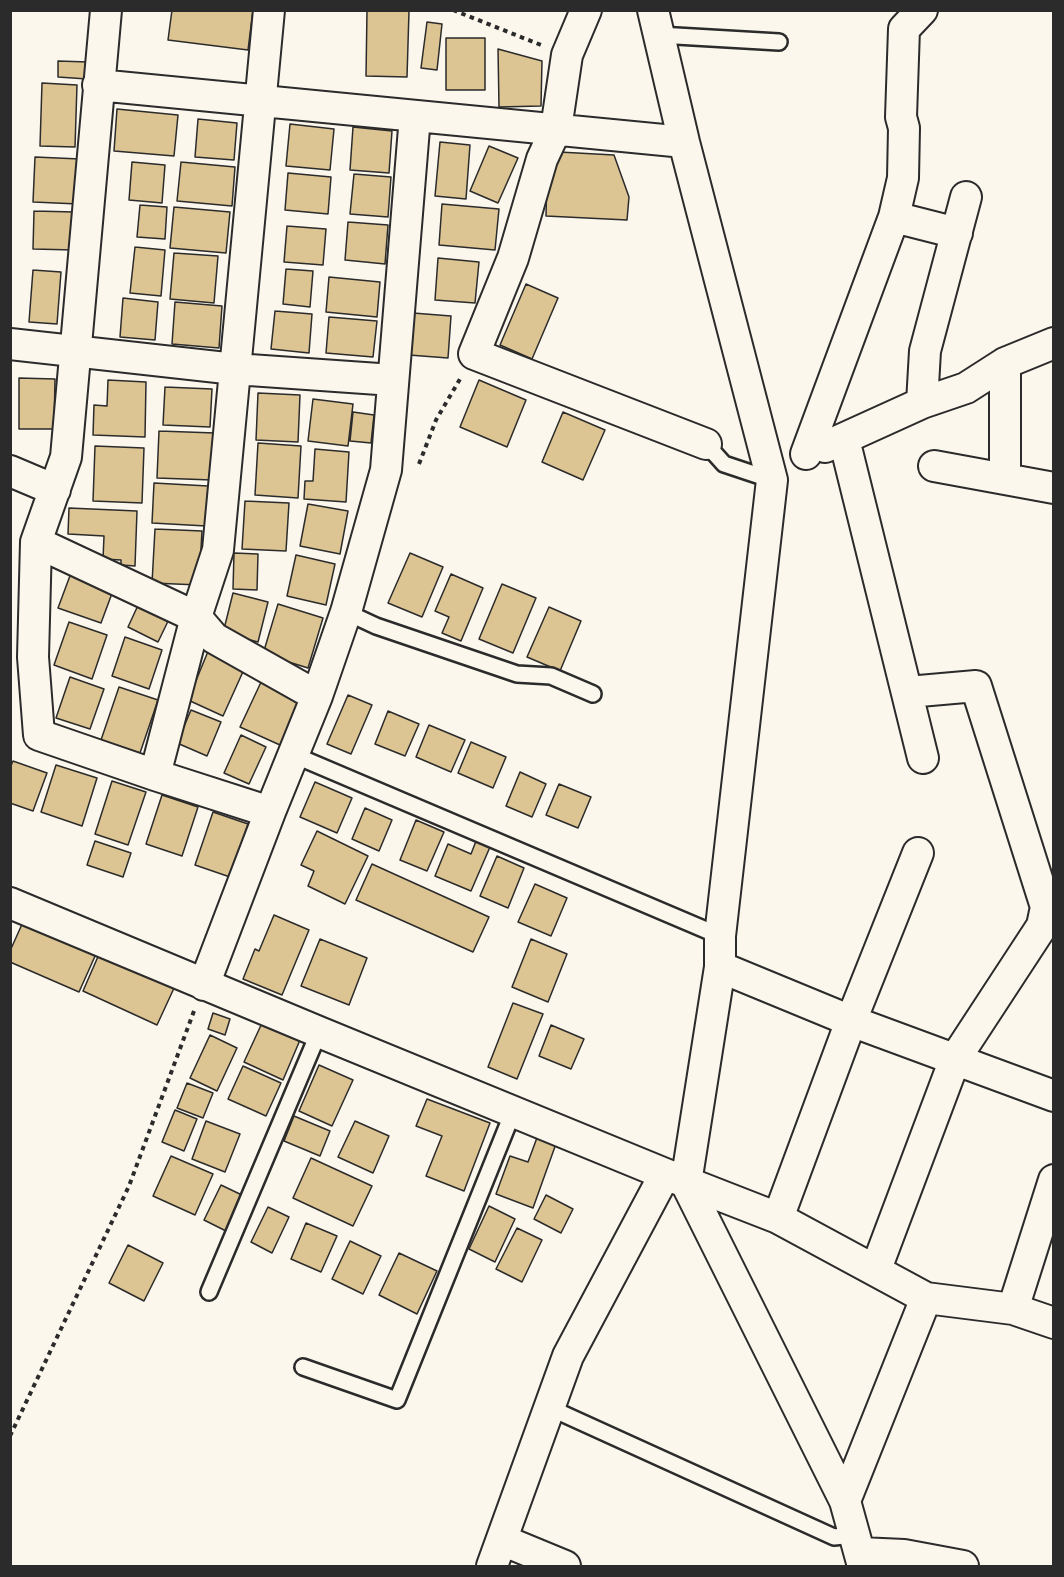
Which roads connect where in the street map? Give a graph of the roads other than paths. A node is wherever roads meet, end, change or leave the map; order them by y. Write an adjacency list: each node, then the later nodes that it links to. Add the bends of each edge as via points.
1 (105, 10): 7 (street)
2 (268, 10): 8 (street)
3 (586, 10): 10 (street, via 567,55)
4 (922, 10): 13 (street, via 904,29 903,178)
5 (656, 23): 6 (lane); 11 (street)
6 (779, 42)
7 (98, 85): 8 (street); 17 (street)
8 (259, 101): 9 (street); 19 (street)
9 (415, 116): 10 (street); 20 (street)
10 (556, 129): 11 (street); 23 (street, via 542,159 513,258 474,354)
11 (684, 142): 28 (street)
12 (966, 197): 14 (street)
13 (894, 217): 14 (street); 24 (street)
14 (957, 233): 21 (street, via 925,351)
15 (1053, 343): 18 (street)
16 (10, 344): 17 (street)
17 (77, 353): 19 (street); 30 (street, via 66,457)
18 (1005, 363): 21 (street, via 966,388); 27 (street)
19 (235, 369): 20 (street); 33 (street, via 218,550)
20 (393, 380): 32 (street, via 386,470)
21 (922, 403): 22 (street)
22 (844, 439): 24 (street); 34 (street)
23 (706, 444): 28 (lane, via 724,464)
24 (806, 454): 28 (street)
25 (934, 466): 27 (street)
26 (10, 471): 30 (street)
27 (1005, 478): 29 (street)
28 (772, 480): 43 (street)
29 (1053, 488)
30 (55, 490): 31 (street)
31 (36, 542): 33 (street); 39 (street, via 33,657 39,735)
32 (346, 612): 35 (lane, via 517,674 551,676); 36 (street)
33 (196, 617): 36 (street, via 214,638); 39 (street)
34 (908, 692): 38 (street); 48 (street, via 976,686 1046,906 1042,926)
35 (593, 694)
36 (317, 696): 37 (street)
37 (294, 755): 40 (street); 43 (lane)
38 (923, 758)
39 (155, 775): 40 (street)
40 (270, 812): 45 (street)
41 (918, 853): 46 (street)
42 (10, 903): 45 (street)
43 (720, 936): 44 (street)
44 (720, 967): 46 (street); 51 (street)
45 (204, 985): 47 (street)
46 (851, 1021): 48 (street); 53 (street)
47 (319, 1032): 50 (street); 55 (lane)
48 (955, 1059): 49 (street); 54 (street)
49 (1053, 1096)
50 (513, 1112): 51 (street); 59 (lane, via 397,1400)
51 (676, 1178): 53 (street); 60 (street, via 567,1356); 61 (street)
52 (1053, 1180): 57 (street)
53 (778, 1218): 54 (street)
54 (876, 1269): 56 (street)
55 (209, 1292)
56 (926, 1298): 57 (street); 61 (street)
57 (1013, 1309): 58 (street)
58 (1053, 1323)
59 (303, 1367)
60 (548, 1407): 62 (lane, via 834,1536); 63 (street)
61 (845, 1501): 62 (street)
62 (859, 1551): 65 (street)
63 (497, 1553): 64 (street)
64 (565, 1566)
65 (963, 1566)

